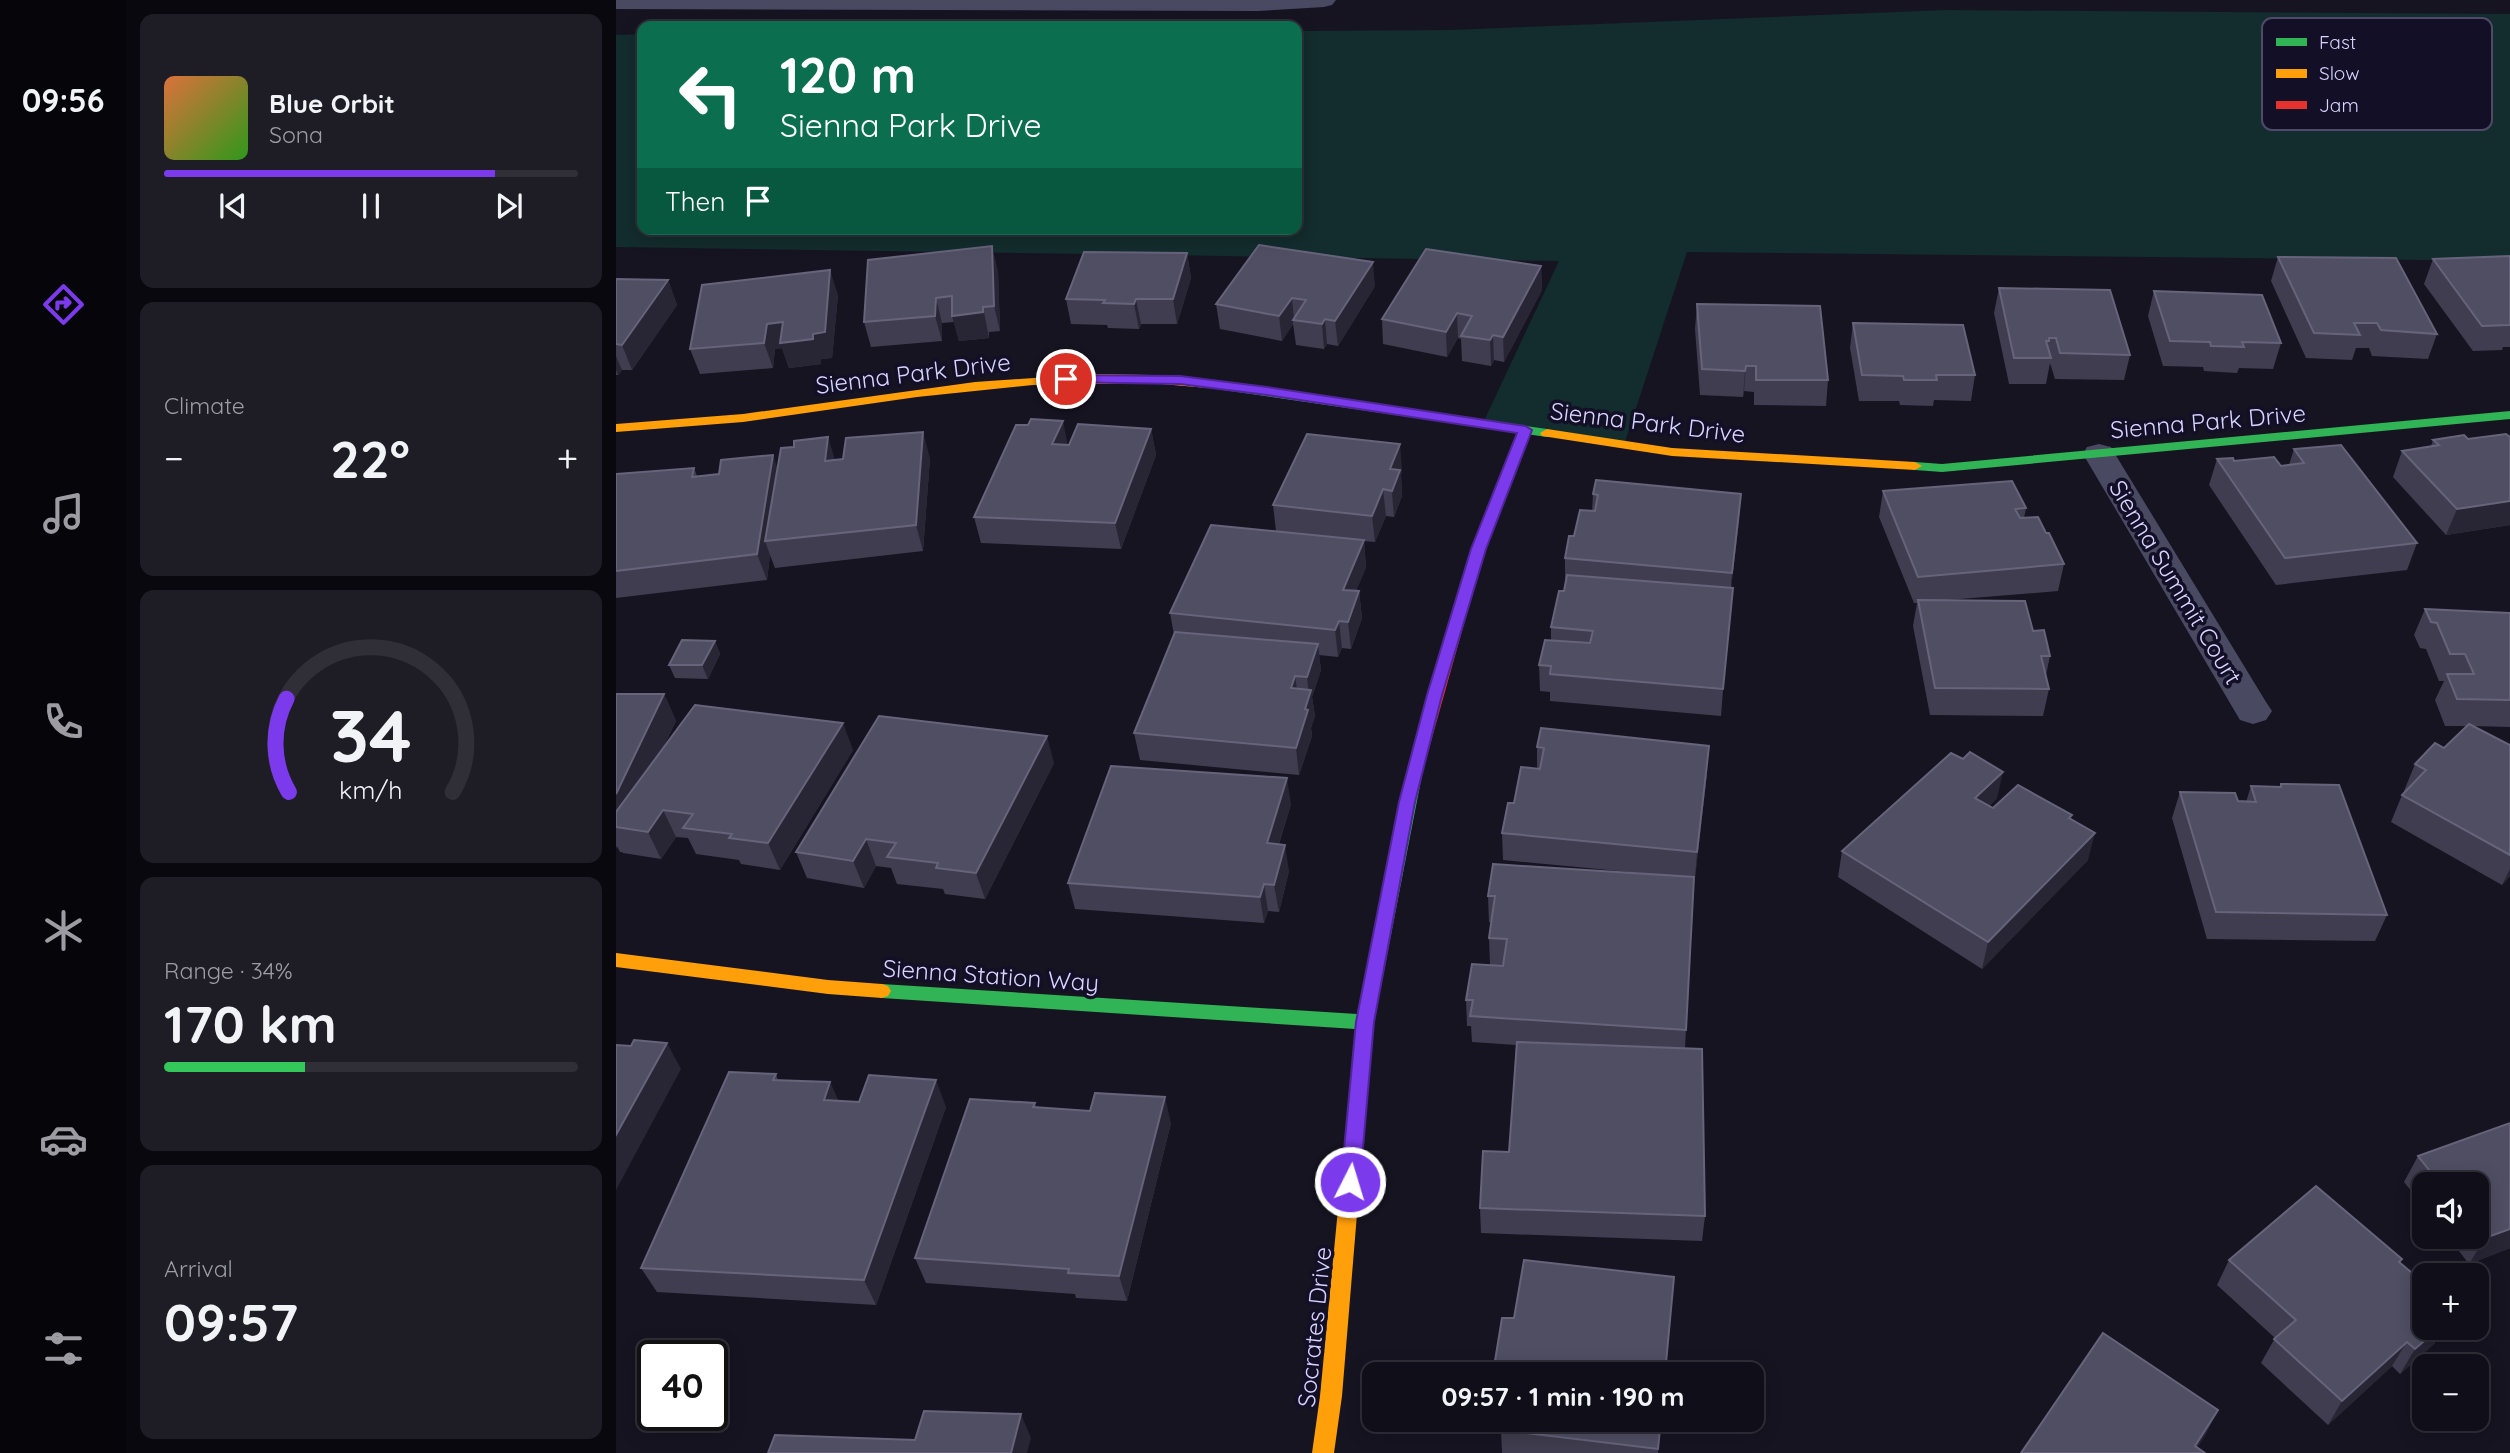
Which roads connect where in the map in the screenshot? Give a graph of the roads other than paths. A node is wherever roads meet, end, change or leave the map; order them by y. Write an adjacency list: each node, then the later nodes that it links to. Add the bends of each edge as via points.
1 (1324, 0): 5 (street)
2 (695, 1): 3 (street); 4 (street)
3 (988, 1): 5 (street)
4 (616, 2)
5 (1259, 2)
6 (2510, 415): 9 (street, Sienna Park Drive)
7 (616, 428): 8 (street, Sienna Park Drive, via 741,418 944,388 1066,379 1180,380)
8 (1525, 430): 9 (street, Sienna Park Drive, via 1672,452 1942,468); 12 (street, Socrates Drive, via 1478,549 1435,695 1407,802)
9 (2099, 454): 10 (street, Sienna Summit Court)
10 (2253, 711)
11 (616, 960): 12 (street, Sienna Station Way, via 828,987)
12 (1365, 1022): 13 (street, Socrates Drive)
13 (1323, 1453)

